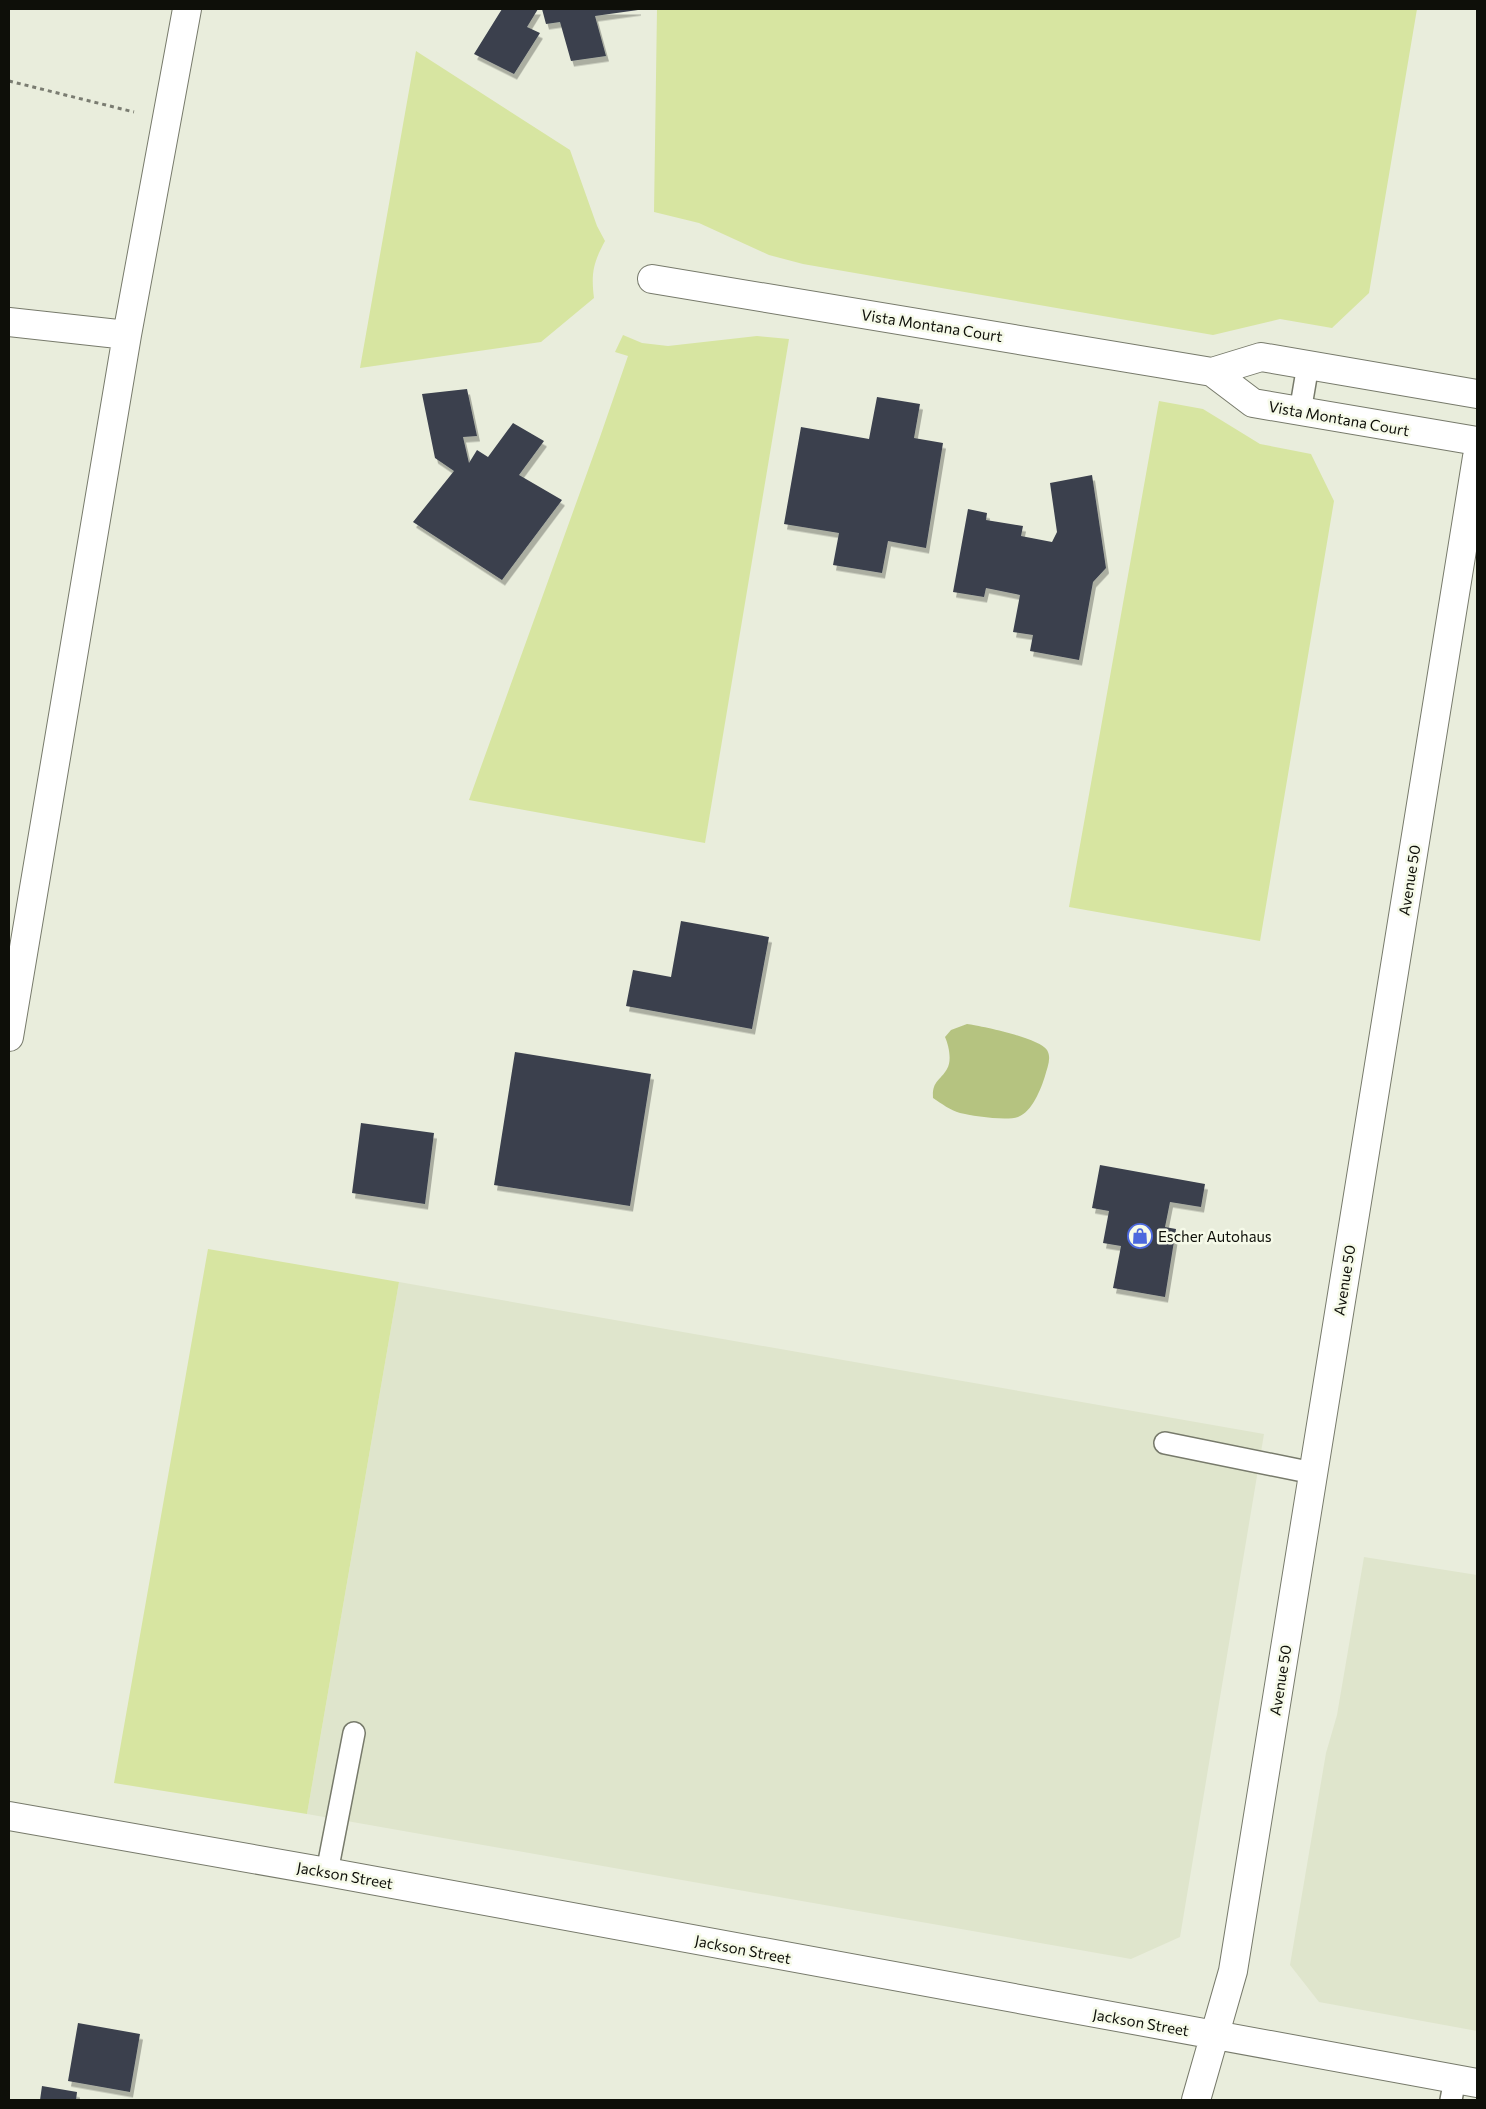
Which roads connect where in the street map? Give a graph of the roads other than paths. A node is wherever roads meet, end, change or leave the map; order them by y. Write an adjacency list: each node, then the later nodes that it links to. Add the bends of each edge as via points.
1 (186, 9): 4 (main road)
2 (652, 279): 6 (main road, Vista Montana Court)
3 (9, 322): 4 (main road)
4 (127, 336): 11 (main road)
5 (1308, 365): 6 (main road, Vista Montana Court, via 1261,357); 7 (main road, Vista Montana Court); 8 (lane)
6 (1212, 372): 8 (main road, Vista Montana Court, via 1253,403)
7 (1477, 394)
8 (1300, 412): 9 (main road, Vista Montana Court)
9 (1477, 441)
10 (1477, 457): 13 (main road, Avenue 50)
11 (9, 1037)
12 (1165, 1443): 13 (lane)
13 (1313, 1473): 17 (main road, Avenue 50, via 1233,1971)
14 (354, 1733): 16 (lane)
15 (9, 1816): 16 (main road, Jackson Street)
16 (326, 1872): 17 (main road, Jackson Street)
17 (1214, 2036): 18 (main road, Jackson Street); 19 (main road, Avenue 50)
18 (1461, 2088)
19 (1196, 2100)

